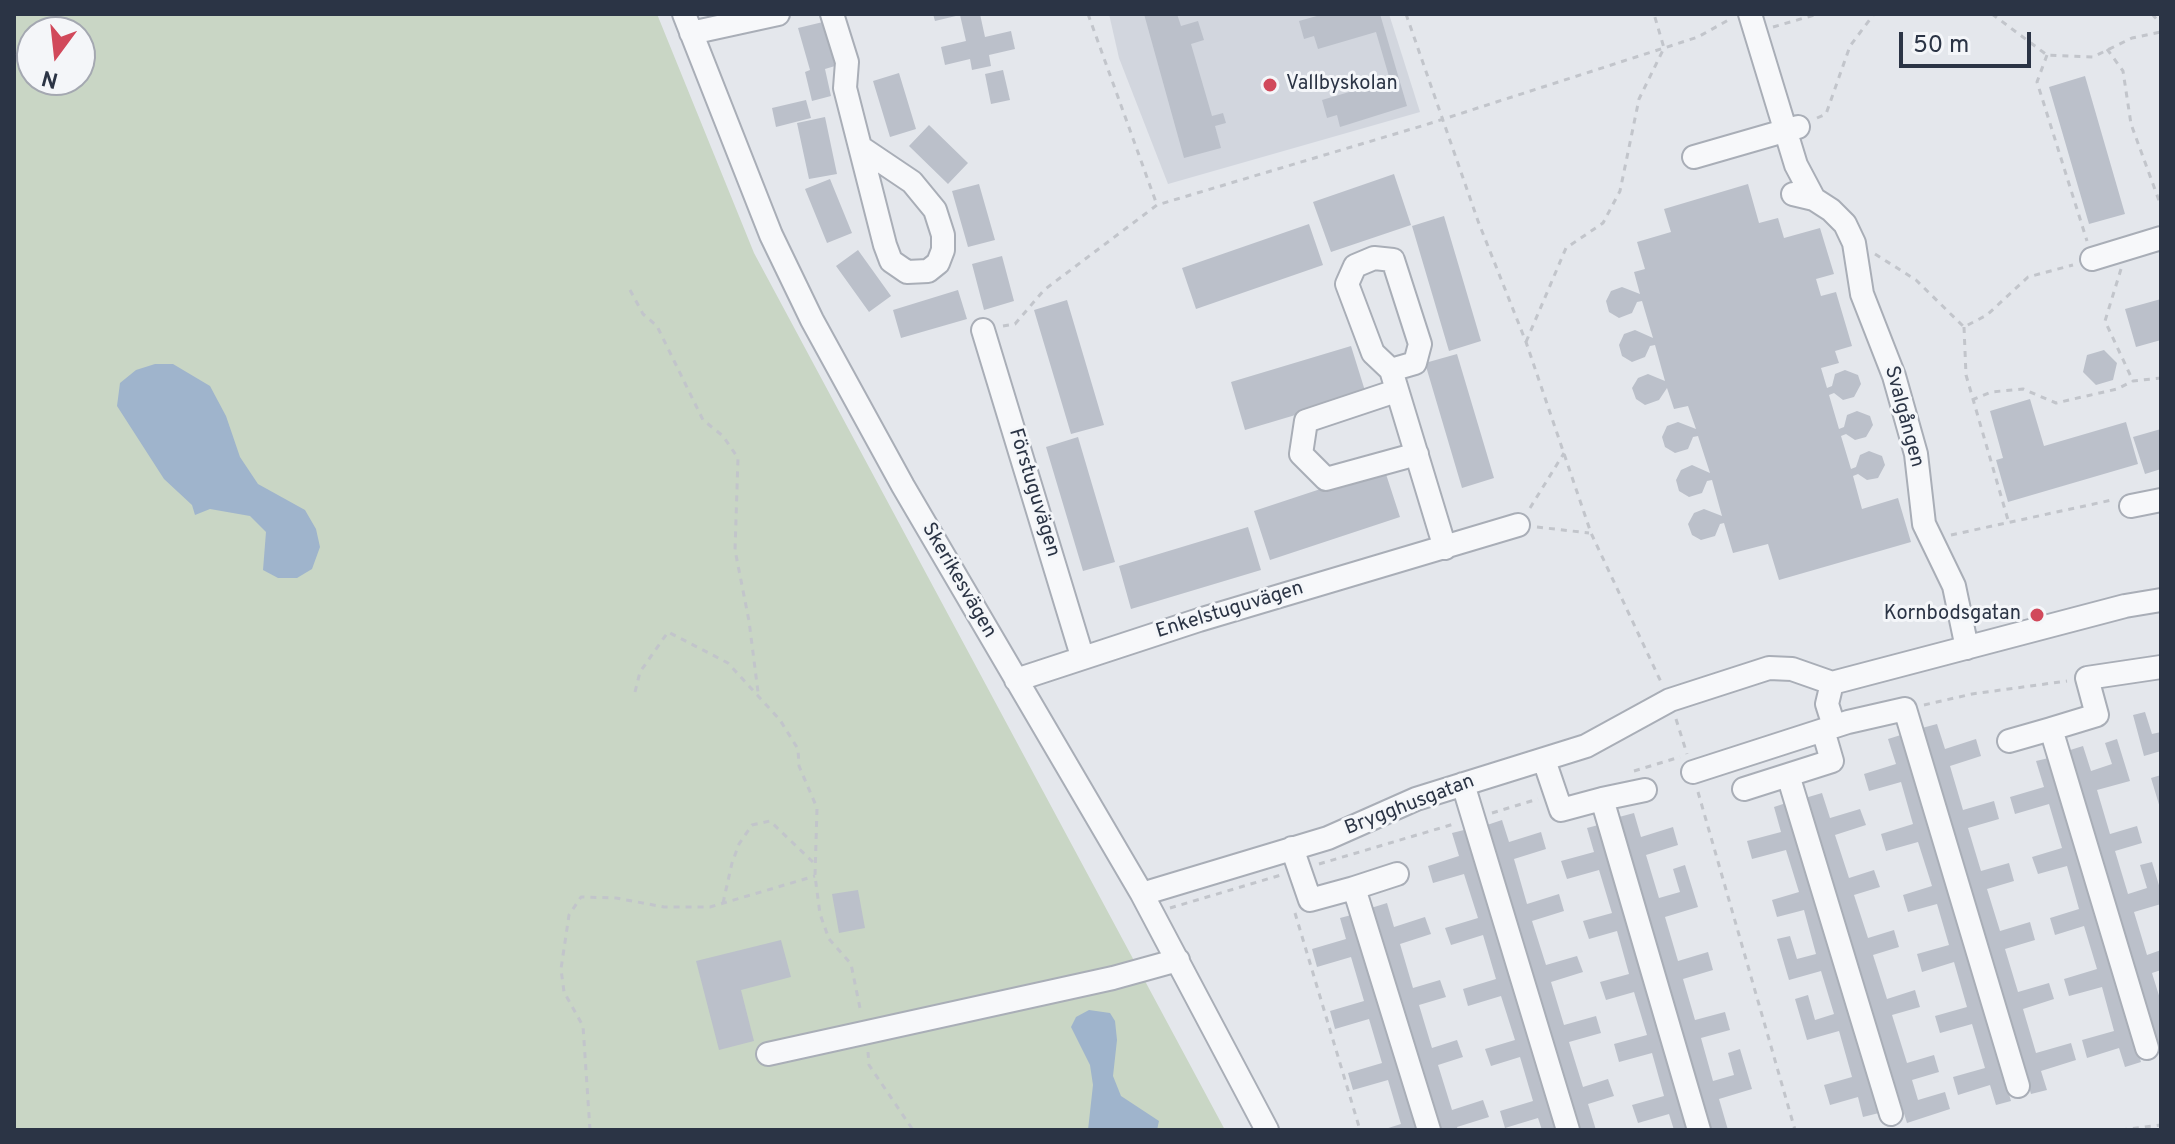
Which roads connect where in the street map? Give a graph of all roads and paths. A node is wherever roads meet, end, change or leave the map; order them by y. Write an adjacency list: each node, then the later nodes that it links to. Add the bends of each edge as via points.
1 (778, 14): 11 (street)
2 (832, 14): 20 (street, via 847,62 845,88)
3 (1088, 14): 22 (path)
4 (1406, 14): 18 (path)
5 (1654, 14): 15 (path)
6 (1748, 14): 15 (path); 19 (street, Svalgången)
7 (1818, 14): 13 (path)
8 (1874, 14): 19 (path, via 1850,46 1826,114)
9 (1992, 14): 17 (path)
10 (2152, 14): 12 (path)
11 (688, 24): 50 (street, Skerikesvägen, via 771,235 812,320)
12 (2161, 24)
13 (1769, 28)
14 (2161, 32): 16 (path)
15 (1664, 48): 18 (path); 31 (path, via 1639,99 1620,191 1603,223 1566,248)
16 (2107, 49): 17 (path, via 2093,57); 23 (path, via 2123,71 2131,124)
17 (2047, 55): 27 (path, via 2037,82)
18 (1444, 118): 22 (path); 31 (path)
19 (1792, 129): 21 (street); 25 (street, Svalgången, via 1804,197 1838,217)
20 (860, 147): 20 (street, via 891,261 907,272 928,271 943,250 935,210 912,182)
21 (1694, 157)
22 (1157, 205): 30 (path, via 1044,290 1015,324)
23 (2161, 206)
24 (2161, 238): 26 (street)
25 (1854, 243): 29 (path, via 1916,280); 43 (street, Svalgången, via 1862,294 1894,376 1916,454)
26 (2128, 248): 27 (street); 34 (path, via 2105,321)
27 (2092, 259): 29 (path, via 2028,277 1987,315)
28 (630, 290): 53 (path, via 657,326 703,420 738,458 735,550)
29 (1964, 327): 35 (path)
30 (983, 330): 47 (street, Förstuguvägen)
31 (1526, 342): 36 (path)
32 (2161, 378): 34 (path)
33 (1394, 381): 33 (street, via 1373,353 1347,284 1355,266 1374,258 1393,260 1420,344 1415,363); 37 (street); 37 (street, via 1306,421 1301,454 1326,479)
34 (2133, 381): 35 (path, via 2056,403 2023,389)
35 (1972, 400): 40 (path)
36 (1564, 453): 41 (path); 42 (path)
37 (1417, 454): 44 (street)
38 (2161, 500): 39 (street)
39 (2131, 506): 40 (path, via 2110,500)
40 (2008, 520): 43 (path)
41 (1518, 525): 42 (path); 44 (street, Enkelstuguvägen)
42 (1591, 533): 54 (path)
43 (1930, 541): 46 (street, Svalgången, via 1954,586)
44 (1445, 548): 47 (street, Enkelstuguvägen)
45 (2161, 600): 46 (street)
46 (1967, 648): 51 (street)
47 (1082, 656): 50 (street, Enkelstuguvägen)
48 (2161, 667): 49 (street)
49 (2087, 678): 55 (path); 57 (street, via 2097,715)
50 (1016, 680): 72 (street, Skerikesvägen)
51 (1832, 683): 54 (street, via 1792,669 1769,668); 56 (street)
52 (635, 692): 53 (path, via 640,672 668,632 728,663)
53 (758, 692): 67 (path, via 798,749 799,766 817,808)
54 (1670, 700): 59 (street, Brygghusgatan, via 1586,746); 60 (path)
55 (1905, 709): 56 (street); 79 (street)
56 (1829, 728): 60 (street); 61 (street, via 1832,761)
57 (2051, 729): 58 (street); 77 (street)
58 (2009, 741)
59 (1544, 760): 62 (street, Brygghusgatan); 65 (street, via 1561,810)
60 (1692, 770): 89 (path)
61 (1788, 775): 63 (street); 80 (street)
62 (1463, 784): 68 (street, Brygghusgatan); 87 (street)
63 (1744, 789)
64 (1645, 790): 65 (street)
65 (1602, 799): 88 (street)
66 (1389, 843): 68 (path)
67 (815, 864): 70 (path); 73 (path, via 770,821 752,825 735,854)
68 (1292, 864): 71 (street, via 1310,900); 72 (street, Brygghusgatan)
69 (1397, 874): 71 (street)
70 (815, 876): 73 (path); 76 (path, via 820,914 829,939 851,964)
71 (1354, 888): 86 (street)
72 (1142, 894): 75 (street, Skerikesvägen)
73 (723, 903): 82 (path, via 664,907 588,896 581,897 569,915 561,969 564,992 583,1026)
74 (1293, 905): 85 (path)
75 (1178, 960): 76 (street); 84 (street, Skerikesvägen)
76 (866, 1030): 78 (street); 83 (path, via 869,1065)
77 (2147, 1048)
78 (768, 1054)
79 (2018, 1086)
80 (1891, 1114)
81 (2161, 1125): 90 (path)
82 (590, 1130)
83 (913, 1130)
84 (1267, 1130)
85 (1360, 1130)
86 (1429, 1130)
87 (1568, 1130)
88 (1699, 1130)
89 (1795, 1130)
90 (2121, 1130)

